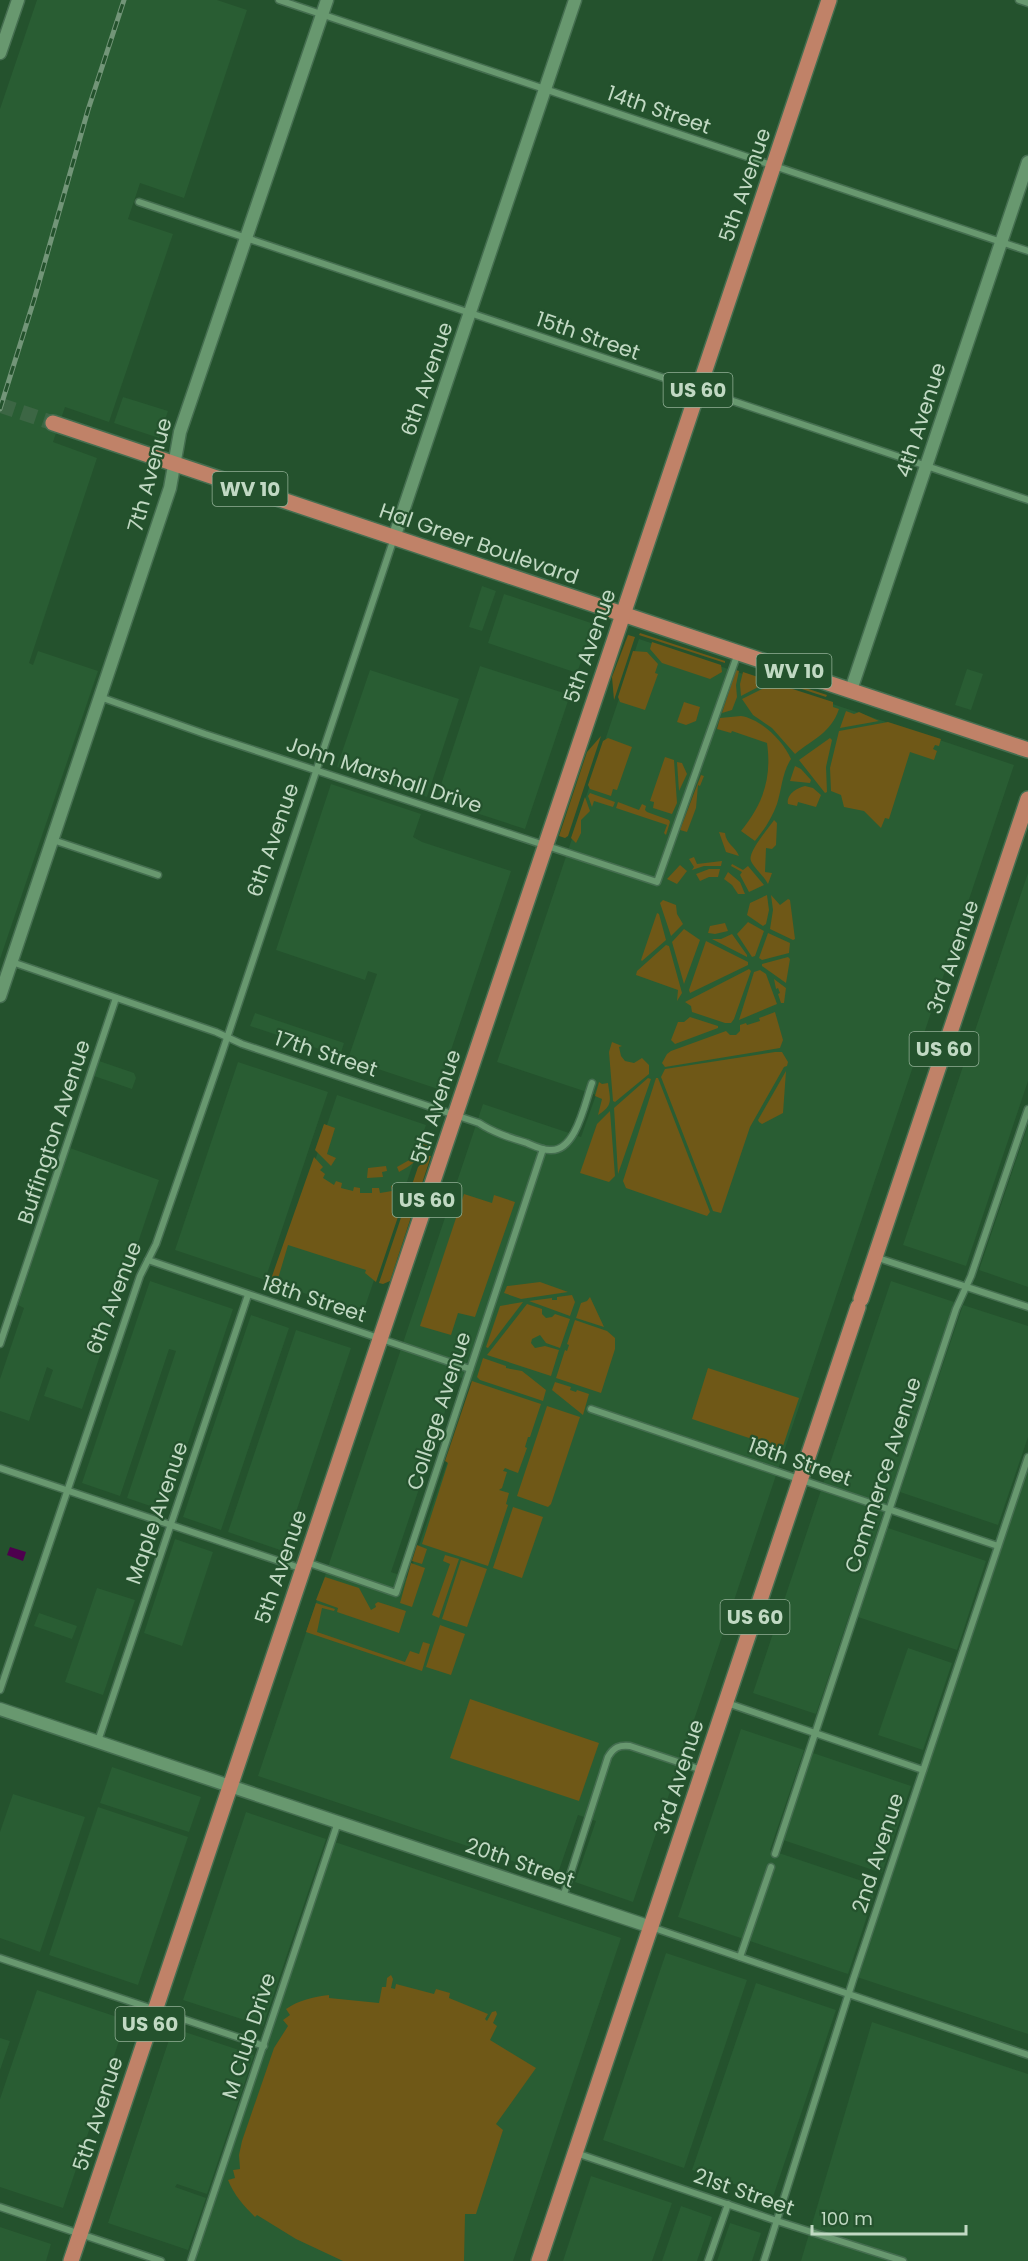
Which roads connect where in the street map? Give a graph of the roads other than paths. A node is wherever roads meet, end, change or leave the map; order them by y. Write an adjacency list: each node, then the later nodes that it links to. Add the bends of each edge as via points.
1 (18, 0): 9 (street)
2 (279, 0): 8 (street, 14th Street)
3 (327, 0): 8 (street, 7th Avenue)
4 (575, 0): 10 (street, 6th Avenue)
5 (829, 0): 12 (main road, 5th Avenue / US 60)
6 (1019, 0): 7 (street)
7 (1028, 3)
8 (322, 14): 10 (street, 14th Street); 14 (street, 7th Avenue)
9 (0, 53)
10 (545, 90): 12 (street, 14th Street); 17 (street, 6th Avenue)
11 (1028, 162): 15 (street, 4th Avenue)
12 (773, 166): 15 (street, 14th Street); 18 (main road, 5th Avenue / US 60)
13 (139, 202): 14 (street, 15th Street)
14 (247, 238): 17 (street, 15th Street); 20 (street, 7th Avenue, via 180,432)
15 (1001, 243): 16 (street, 14th Street); 21 (street, 4th Avenue)
16 (1028, 251)
17 (470, 314): 18 (street, 15th Street); 23 (street, 6th Avenue)
18 (698, 390): 21 (street, 15th Street); 24 (main road, 5th Avenue / US 60)
19 (53, 423): 20 (main road, Hal Greer Boulevard / WV 10)
20 (173, 464): 23 (main road, Hal Greer Boulevard / WV 10); 27 (street, 7th Avenue, via 170,488)
21 (926, 466): 22 (street, 15th Street); 26 (street, 4th Avenue)
22 (1028, 500)
23 (394, 538): 24 (main road, Hal Greer Boulevard / WV 10); 29 (street, 6th Avenue)
24 (623, 614): 25 (main road, Hal Greer Boulevard / WV 10); 32 (main road, 5th Avenue / US 60)
25 (738, 652): 26 (main road, Hal Greer Boulevard / WV 10); 32 (street, John Marshall Drive, via 657,882)
26 (851, 690): 28 (main road, Hal Greer Boulevard / WV 10)
27 (100, 697): 29 (street, John Marshall Drive); 31 (street, 7th Avenue)
28 (1028, 750)
29 (317, 770): 32 (street, John Marshall Drive); 37 (street, 6th Avenue)
30 (1028, 799): 42 (main road, 3rd Avenue / US 60)
31 (52, 840): 33 (street); 34 (street, 7th Avenue)
32 (545, 845): 40 (main road, 5th Avenue / US 60)
33 (158, 875)
34 (11, 962): 35 (street, 7th Avenue); 36 (street, 17th Street)
35 (0, 996)
36 (115, 1000): 37 (street, 17th Street); 48 (street, Buffington Avenue)
37 (228, 1037): 40 (street, 17th Street); 43 (street, 6th Avenue)
38 (592, 1083): 41 (street, via 570,1140 560,1149)
39 (1028, 1108): 44 (street, Commerce Avenue)
40 (455, 1115): 41 (street, 17th Street); 47 (main road, 5th Avenue / US 60)
41 (543, 1149): 49 (street, College Avenue)
42 (875, 1257): 44 (street); 53 (main road, 3rd Avenue / US 60)
43 (148, 1260): 45 (street, 18th Street); 54 (street, 6th Avenue)
44 (966, 1286): 46 (street); 55 (street, Commerce Avenue)
45 (248, 1295): 47 (street, 18th Street); 56 (street, Maple Avenue)
46 (1028, 1307)
47 (381, 1339): 49 (street, 18th Street); 58 (main road, 5th Avenue / US 60)
48 (0, 1344)
49 (470, 1369): 58 (street, College Avenue, via 396,1593)
50 (591, 1409): 53 (street, 18th Street)
51 (1028, 1457): 57 (street, 2nd Avenue)
52 (0, 1468): 54 (street)
53 (801, 1480): 55 (street, 18th Street); 60 (main road, 3rd Avenue / US 60)
54 (67, 1490): 56 (street); 59 (street, 6th Avenue)
55 (889, 1510): 57 (street, 18th Street); 62 (street, Commerce Avenue)
56 (170, 1525): 58 (street); 63 (street, Maple Avenue)
57 (998, 1546): 65 (street, 2nd Avenue)
58 (304, 1566): 66 (main road, 5th Avenue / US 60)
59 (0, 1690)
60 (726, 1703): 62 (street); 64 (main road, 3rd Avenue / US 60)
61 (0, 1709): 63 (street, 20th Street)
62 (815, 1733): 65 (street); 68 (street, Commerce Avenue)
63 (98, 1742): 66 (street, 20th Street)
64 (703, 1770): 70 (street, via 630,1746 612,1749); 71 (main road, 3rd Avenue / US 60)
65 (923, 1770): 74 (street, 2nd Avenue)
66 (230, 1786): 67 (street, 20th Street); 75 (main road, 5th Avenue / US 60)
67 (338, 1822): 70 (street, 20th Street); 76 (street, M Club Drive)
68 (775, 1854)
69 (771, 1867): 72 (street)
70 (562, 1898): 71 (street, 20th Street)
71 (651, 1927): 72 (street, 20th Street); 78 (main road, 3rd Avenue / US 60)
72 (740, 1957): 74 (street, 20th Street)
73 (0, 1958): 75 (street)
74 (849, 1994): 77 (street, 20th Street); 81 (street, 2nd Avenue)
75 (155, 2010): 76 (street); 82 (main road, 5th Avenue / US 60)
76 (264, 2046): 85 (street, M Club Drive)
77 (1028, 2055)
78 (575, 2152): 79 (street, 21st Street); 86 (main road, 3rd Avenue / US 60)
79 (728, 2204): 81 (street, 21st Street); 87 (street)
80 (0, 2206): 82 (street)
81 (777, 2221): 88 (street, 2nd Avenue); 89 (street, 21st Street)
82 (80, 2234): 83 (main road, 5th Avenue / US 60); 84 (street)
83 (71, 2261)
84 (161, 2261)
85 (191, 2261)
86 (539, 2261)
87 (708, 2261)
88 (764, 2261)
89 (903, 2261)

